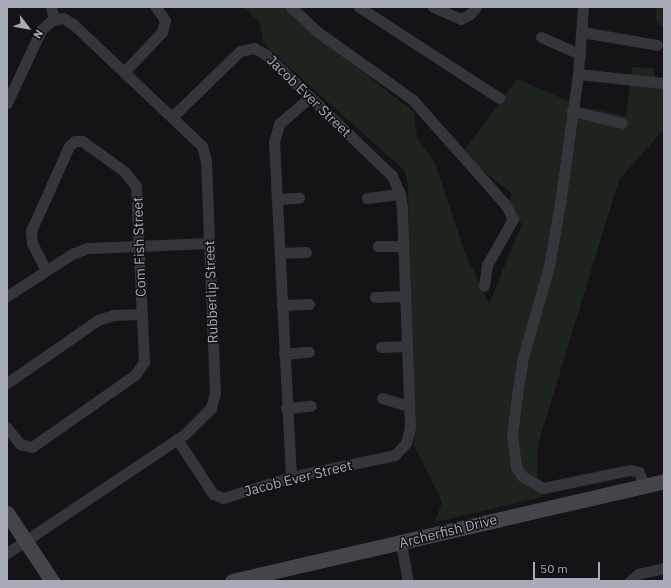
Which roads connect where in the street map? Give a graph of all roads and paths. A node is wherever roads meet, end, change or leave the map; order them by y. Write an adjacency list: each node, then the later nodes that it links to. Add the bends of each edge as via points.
1 (51, 7): 8 (street)
2 (291, 7): 33 (street, via 319,33 412,98 505,204 513,219 487,265)
3 (359, 7): 17 (street)
4 (433, 7): 5 (street, via 461,19)
5 (476, 7)
6 (582, 7): 9 (street)
7 (157, 8): 13 (street, via 164,20 162,32)
8 (54, 19): 13 (street, Rubberlip Street, via 63,18 73,24); 18 (street, via 39,34)
9 (582, 32): 11 (street); 12 (street)
10 (541, 37): 12 (street)
11 (657, 45)
12 (580, 54): 14 (street)
13 (124, 72): 20 (street, Rubberlip Street)
14 (578, 74): 15 (street); 19 (street)
15 (664, 83)
16 (310, 96): 20 (street, Jacob Ever Street, via 262,51 246,48); 22 (street, Jacob Ever Street, via 392,176); 25 (street, via 279,124 275,133)
17 (499, 98)
18 (7, 103)
19 (572, 111): 21 (street); 53 (street, via 549,266 523,357 512,434 516,467 522,476 543,488 630,470 639,472)
20 (172, 117): 26 (street, Rubberlip Street, via 200,143 205,152)
21 (622, 123)
22 (400, 194): 24 (street); 29 (street, Jacob Ever Street)
23 (299, 198): 25 (street)
24 (367, 198)
25 (277, 199): 31 (street)
26 (209, 243): 27 (street); 50 (street, Rubberlip Street, via 214,402 202,419)
27 (139, 245): 32 (street, via 88,248); 32 (street, Com Fish Street, via 135,182 97,149 82,141 75,141 69,146 31,231 32,243); 39 (street, Com Fish Street)
28 (378, 246): 29 (street)
29 (402, 246): 35 (street, Jacob Ever Street)
30 (306, 252): 31 (street)
31 (280, 253): 38 (street)
32 (46, 270): 34 (street)
33 (484, 286)
34 (7, 296)
35 (404, 296): 36 (street); 40 (street, Jacob Ever Street)
36 (375, 297)
37 (309, 304): 38 (street)
38 (282, 306): 43 (street)
39 (141, 314): 44 (street, Com Fish Street, via 113,315 98,320); 49 (street, Com Fish Street, via 145,358 135,376 32,447 20,444)
40 (407, 346): 41 (street); 47 (street, Jacob Ever Street)
41 (381, 347)
42 (309, 352): 43 (street)
43 (284, 354): 48 (street)
44 (7, 383)
45 (382, 398): 47 (street)
46 (311, 406): 48 (street)
47 (409, 406): 51 (street, Jacob Ever Street, via 408,438 403,449 395,455)
48 (286, 408): 51 (street)
49 (7, 428)
50 (177, 439): 51 (street, Jacob Ever Street, via 210,490 219,498); 55 (street, Rubberlip Street)
51 (291, 477)
52 (664, 481): 53 (street, Archerfish Drive)
53 (644, 485): 56 (street, Archerfish Drive)
54 (7, 513): 55 (street)
55 (26, 540): 57 (street, Rubberlip Street); 59 (street)
56 (401, 543): 60 (street, Archerfish Drive); 61 (street)
57 (7, 553)
58 (664, 568): 62 (street, via 638,574)
59 (52, 581)
60 (232, 581)
61 (408, 581)
62 (630, 581)

